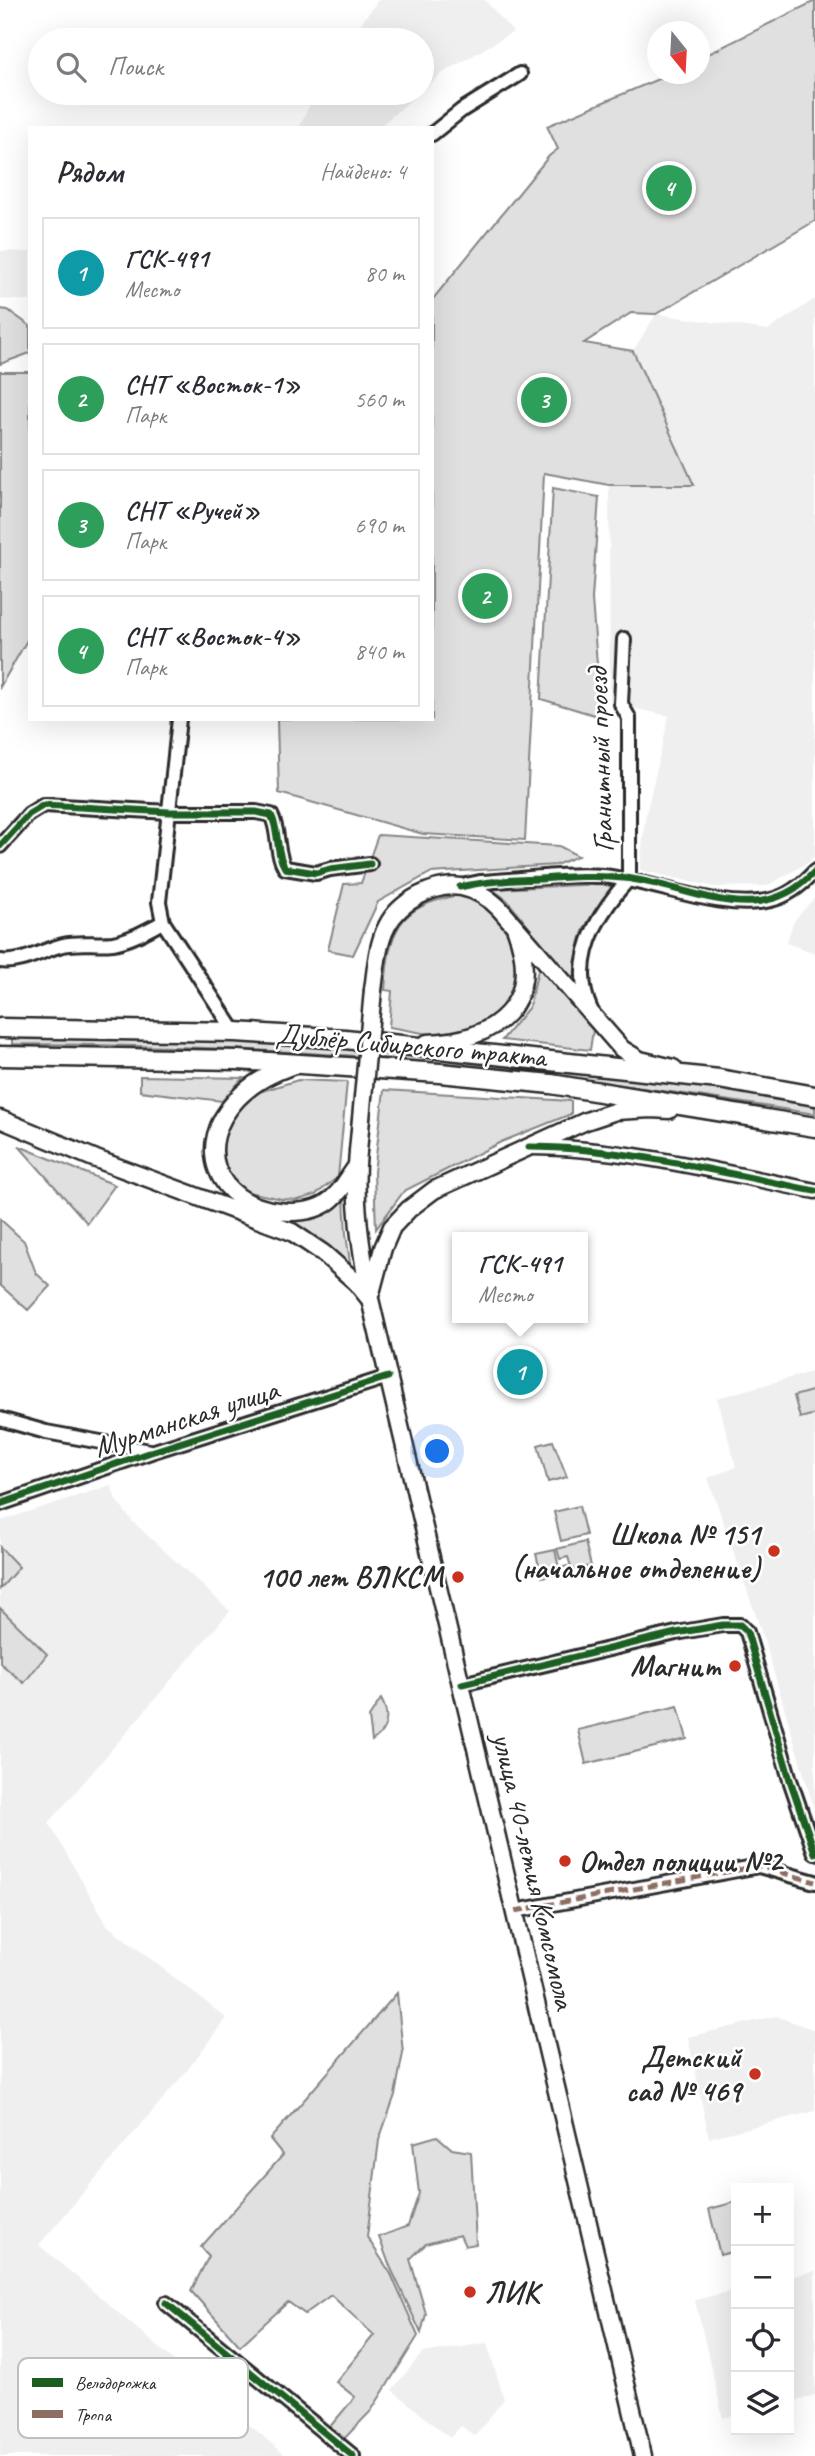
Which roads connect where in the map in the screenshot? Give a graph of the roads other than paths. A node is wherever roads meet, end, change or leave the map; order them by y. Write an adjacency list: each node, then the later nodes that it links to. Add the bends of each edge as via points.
1 (520, 74): 2 (street)
2 (434, 132)
3 (624, 639): 9 (street, Гранитный проезд, via 621,704 629,718)
4 (179, 721): 5 (street)
5 (169, 812): 6 (street, via 44,805 29,814); 7 (street, via 271,815 285,867 317,873); 12 (street, via 159,902)
6 (0, 846)
7 (370, 864)
8 (815, 872): 9 (street, via 782,897 751,903)
9 (629, 879): 10 (street, via 598,876); 14 (street, via 594,927 583,956 583,982)
10 (460, 887): 11 (main road, via 491,900); 28 (main road, улица 40-летия Комсомола, bridge, via 419,896 397,912 383,935 373,990)
11 (512, 922): 14 (main road); 17 (main road, via 524,975 520,998 508,1015 455,1040)
12 (165, 926): 13 (street, via 112,943 82,941 12,962); 16 (street)
13 (0, 961)
14 (597, 1022): 20 (main road, via 622,1049 640,1060)
15 (0, 1028): 16 (main road, Дублёр Сибирского тракта)
16 (235, 1032): 17 (main road, Дублёр Сибирского тракта)
17 (390, 1043): 20 (main road, Дублёр Сибирского тракта)
18 (0, 1056): 19 (main road, Дублёр Сибирского тракта)
19 (298, 1063): 23 (main road, Дублёр Сибирского тракта, via 551,1084); 28 (main road, via 253,1083 225,1114 214,1152 219,1176 246,1202 302,1211 326,1203)
20 (719, 1079): 21 (main road, Дублёр Сибирского тракта)
21 (815, 1096)
22 (0, 1119): 30 (main road, via 292,1232 340,1268)
23 (768, 1119): 24 (main road, via 651,1109 617,1111); 25 (main road, Дублёр Сибирского тракта)
24 (586, 1121): 26 (main road); 27 (street, via 581,1137)
25 (815, 1127)
26 (529, 1147): 27 (street); 30 (main road, via 434,1190 409,1209 392,1227)
27 (591, 1151): 29 (street)
28 (357, 1159): 30 (main road, улица 40-летия Комсомола, via 358,1235)
29 (815, 1191)
30 (370, 1299): 31 (main road, улица 40-летия Комсомола)
31 (388, 1377): 33 (street, Мурманская улица); 35 (main road, улица 40-летия Комсомола)
32 (0, 1419): 33 (street)
33 (151, 1452): 34 (street, Мурманская улица)
34 (0, 1504)
35 (462, 1684): 36 (street, via 676,1633 740,1625 747,1632); 38 (main road, улица 40-летия Комсомола)
36 (815, 1853)
37 (815, 1882): 38 (street, via 759,1867)
38 (515, 1911): 43 (main road, улица 40-летия Комсомола)
39 (166, 2303): 40 (street)
40 (233, 2358)
41 (248, 2370): 42 (street)
42 (353, 2456)
43 (643, 2456)

